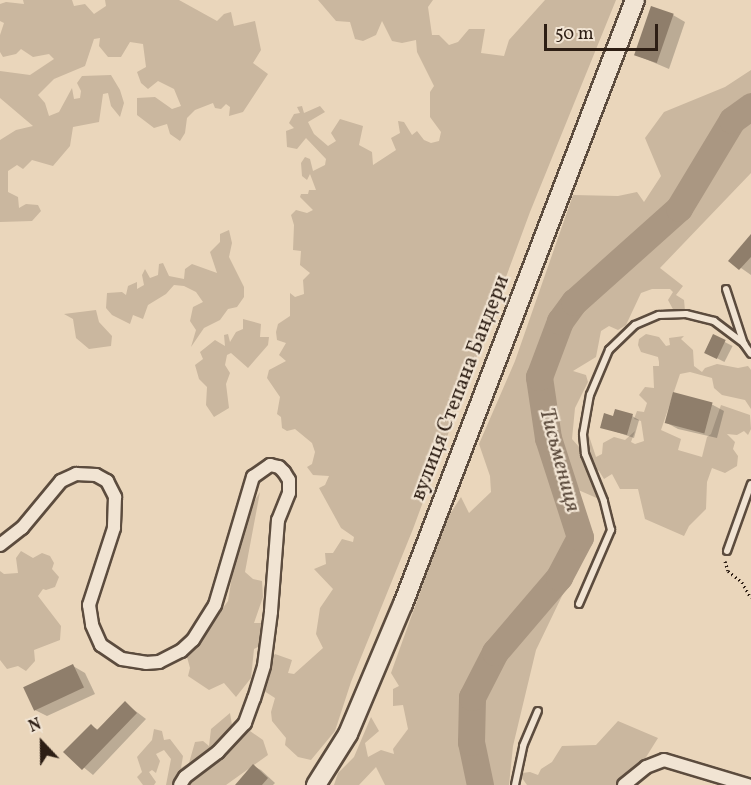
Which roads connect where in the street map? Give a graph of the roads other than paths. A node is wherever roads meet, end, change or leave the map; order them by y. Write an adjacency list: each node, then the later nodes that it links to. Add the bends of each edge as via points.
1 (635, 0): 11 (main road, вулиця Степана Бандери, via 404,604 348,734)
2 (726, 289): 3 (lane)
3 (744, 344): 4 (lane); 8 (lane, via 714,321 686,314 658,315 635,325 609,350 590,395 583,434 585,454 611,530)
4 (751, 354)
5 (751, 484): 7 (lane)
6 (0, 545): 10 (street, via 22,528 61,481 76,474 96,475 107,481 115,497 114,528 89,605 92,625 101,645 122,659 159,662 193,640 215,605 253,477 270,465 284,472 290,494 278,520 270,623 264,666 254,698 245,723)
7 (727, 551)
8 (579, 604)
9 (538, 711): 12 (lane, via 523,746)
10 (180, 785)
11 (316, 785)
12 (515, 785)
13 (624, 785): 14 (street, via 646,767 664,760)
14 (748, 785)

